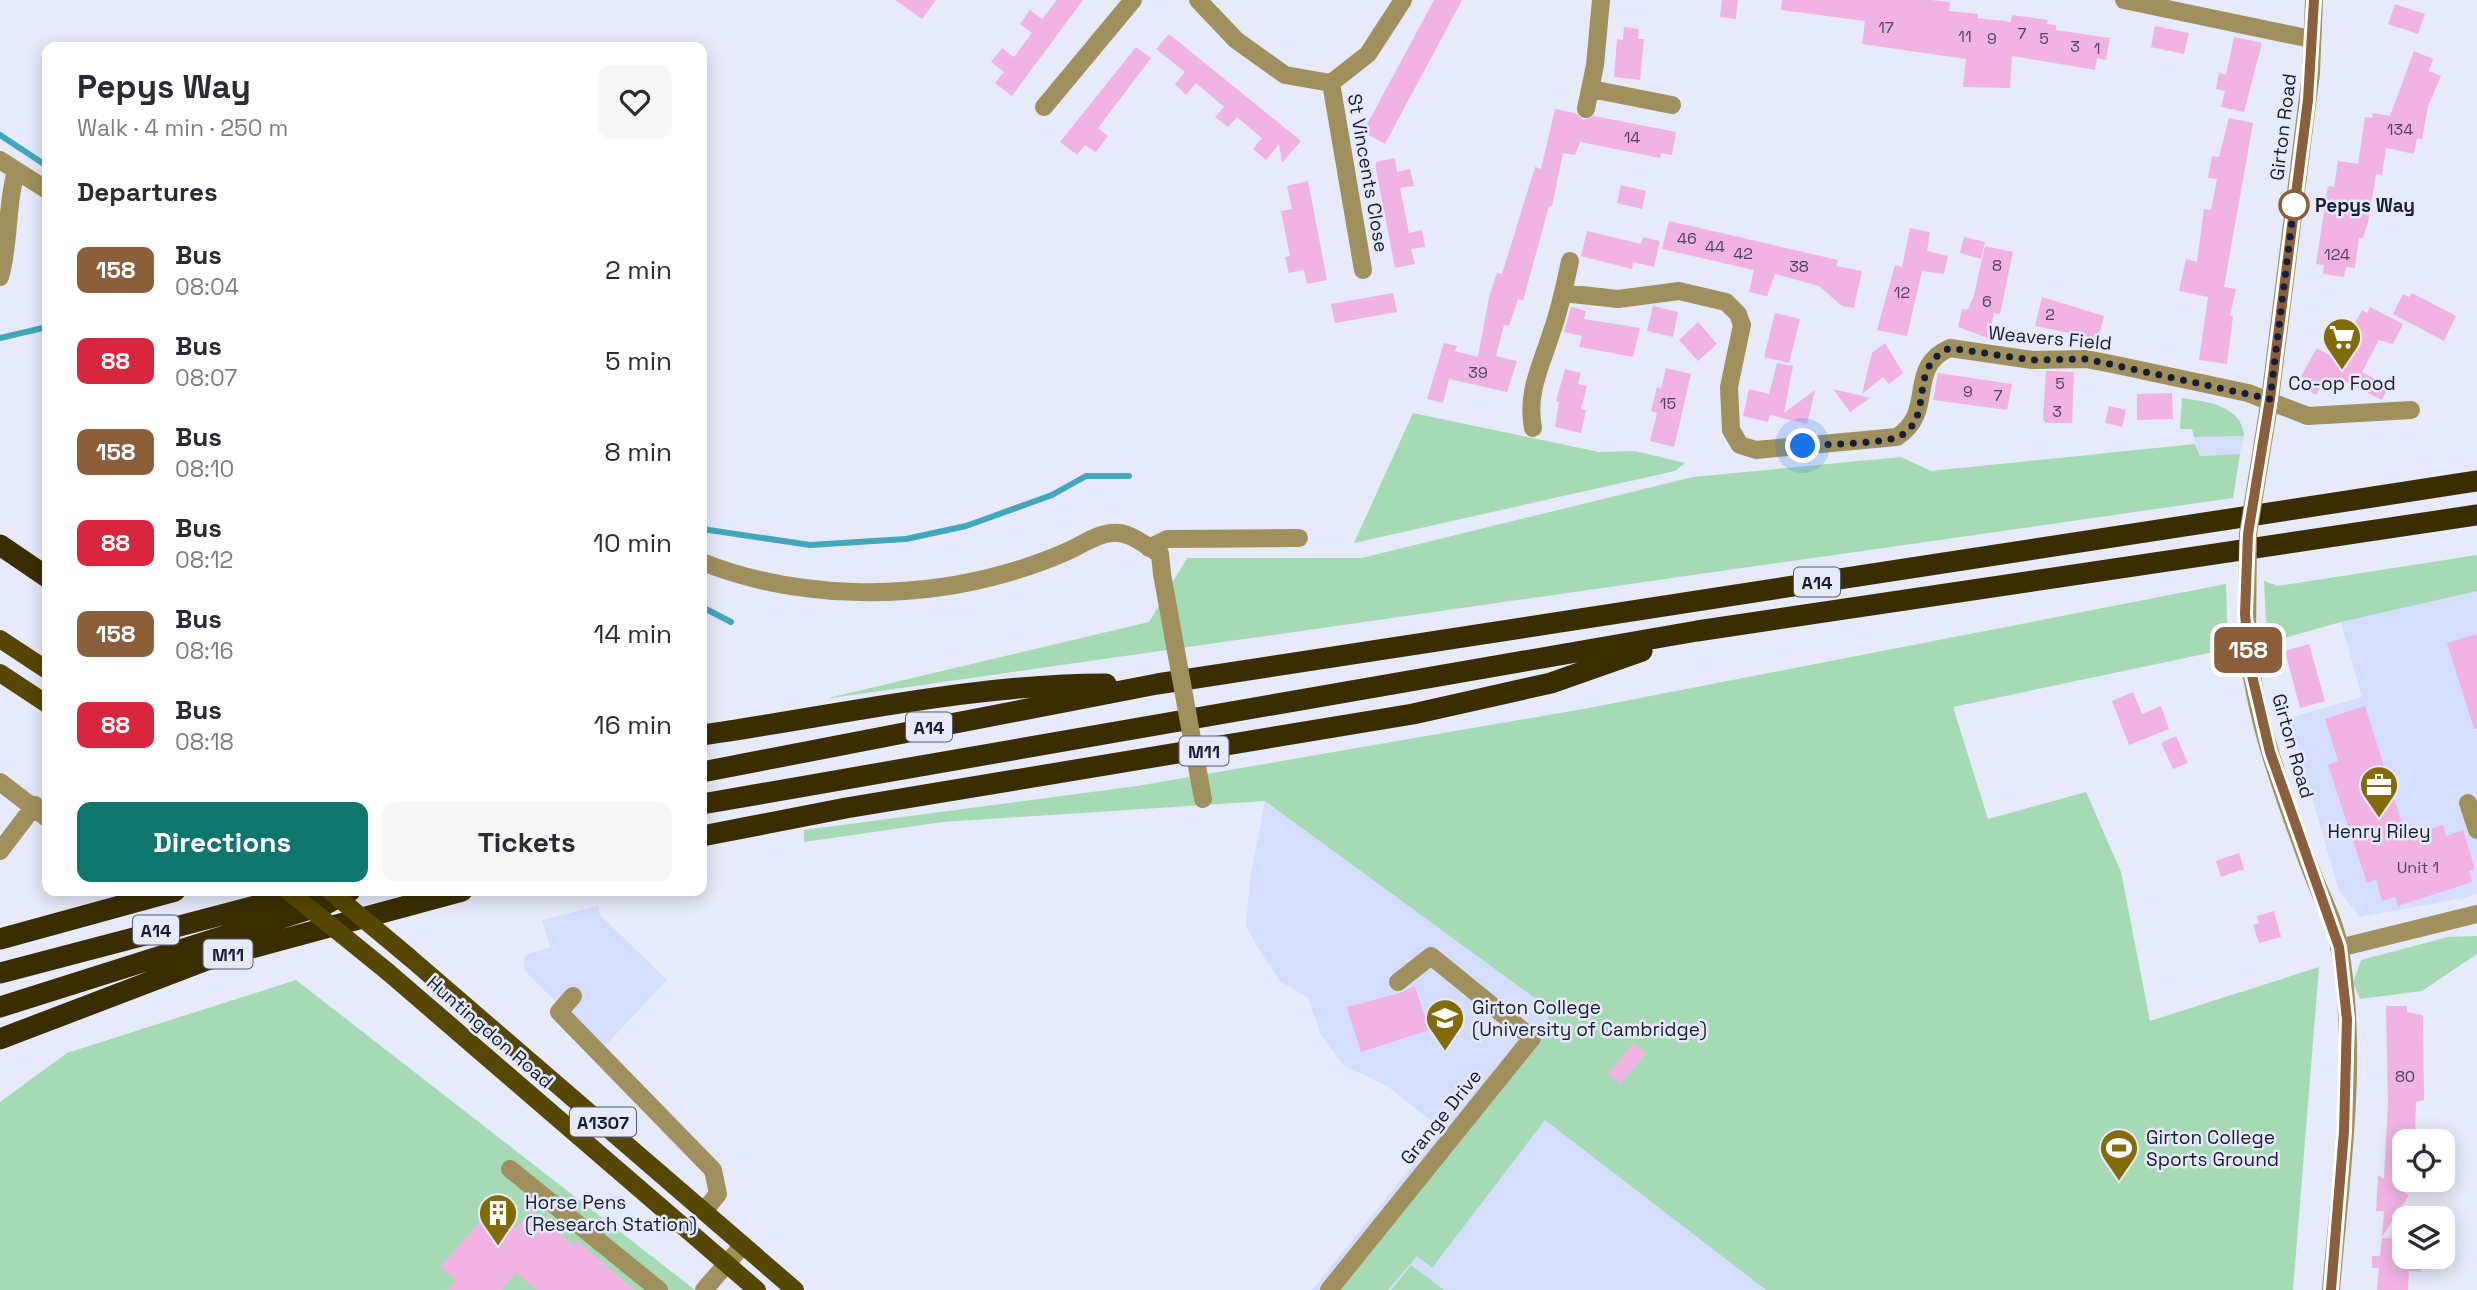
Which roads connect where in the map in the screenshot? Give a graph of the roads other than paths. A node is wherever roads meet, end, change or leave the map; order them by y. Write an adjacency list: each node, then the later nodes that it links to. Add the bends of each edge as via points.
1 (1133, 0): 11 (street)
2 (1198, 0): 8 (street, St Vincents Close, via 1237,40 1285,75)
3 (1403, 0): 8 (street, St Vincents Close, via 1368,54)
4 (1601, 0): 9 (street)
5 (2124, 0): 7 (street)
6 (2314, 0): 7 (street, Girton Road)
7 (2311, 39): 20 (street, Girton Road, via 2311,73)
8 (1331, 83): 17 (street, St Vincents Close)
9 (1591, 89): 10 (street); 12 (street)
10 (1672, 105)
11 (1044, 107)
12 (1586, 109)
13 (0, 160): 14 (street)
14 (16, 171): 15 (street); 18 (street, via 8,200)
15 (42, 187)
16 (1570, 261): 19 (street)
17 (1363, 270)
18 (0, 277)
19 (1563, 293): 20 (street, Weavers Field, via 1618,299 1679,291 1726,302 1742,326 1729,387 1731,430 1740,445 1756,450 1897,437 1911,429 1918,416 1928,363 1950,348 2032,360 2086,359); 22 (street, via 1535,376)
20 (2270, 399): 21 (street, Weavers Field, via 2308,416); 54 (street, Girton Road, bridge, via 2248,534 2247,639 2259,715 2275,771)
21 (2411, 410)
22 (1532, 428)
23 (2477, 481): 34 (highway, A14)
24 (2477, 515): 30 (highway, A14)
25 (1299, 538): 27 (street, via 1167,538)
26 (0, 545): 29 (highway)
27 (1149, 548): 28 (street, via 1125,533 1109,533 1006,573 874,591 780,585); 39 (street, bridge, via 1160,554)
28 (707, 563)
29 (42, 574)
30 (1697, 631): 40 (highway, A14); 44 (highway, M11, via 1551,683 1413,714)
31 (0, 639): 32 (main road)
32 (42, 667)
33 (0, 673): 35 (main road)
34 (1157, 684): 36 (highway, A14, via 1061,684 962,695); 37 (highway, A14)
35 (42, 701)
36 (707, 734)
37 (707, 771)
38 (0, 782): 42 (street)
39 (1203, 799)
40 (707, 803)
41 (2469, 803): 43 (street)
42 (41, 811): 45 (street)
43 (2477, 830)
44 (707, 835)
45 (0, 851)
46 (157, 896): 53 (highway, A14)
47 (294, 896): 63 (main road, Huntingdon Road / A1307, bridge)
48 (294, 896): 55 (highway, A14)
49 (336, 896): 61 (main road, Huntingdon Road / A1307, bridge)
50 (340, 896): 58 (highway)
51 (444, 896): 59 (highway, M11, via 207,960)
52 (2477, 914): 54 (street)
53 (0, 939)
54 (2339, 947): 69 (street, Girton Road, via 2347,1031)
55 (0, 973)
56 (1398, 982): 68 (street, Grange Drive, via 1431,956 1532,1038)
57 (573, 996): 61 (street, via 559,1012 713,1170 718,1194)
58 (0, 1007)
59 (0, 1038)
60 (510, 1169): 64 (street)
61 (704, 1211): 62 (main road, Huntingdon Road / A1307)
62 (743, 1245): 63 (street); 67 (main road, Huntingdon Road / A1307)
63 (726, 1264): 65 (street); 66 (main road, Huntingdon Road / A1307)
64 (659, 1290)
65 (704, 1290)
66 (757, 1290)
67 (795, 1290)
68 (1329, 1290)
69 (2331, 1290)

